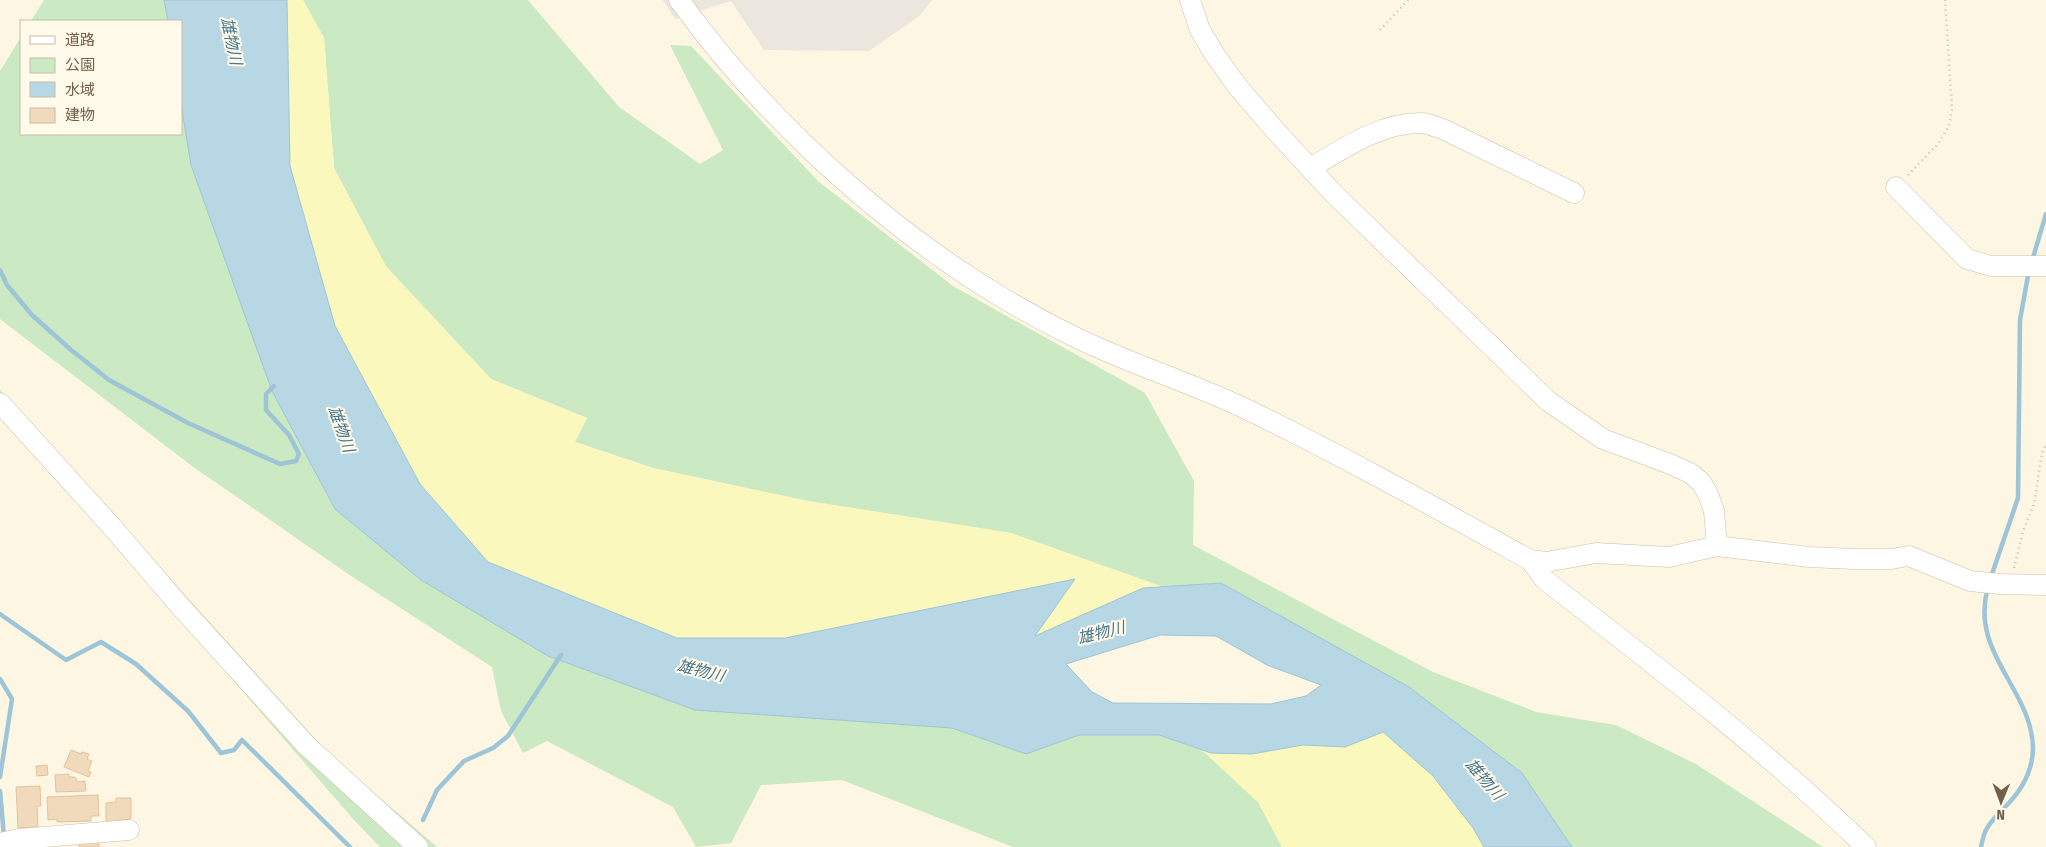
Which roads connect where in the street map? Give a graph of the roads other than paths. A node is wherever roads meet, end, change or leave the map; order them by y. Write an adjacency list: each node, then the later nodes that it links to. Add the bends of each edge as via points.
1 (679, 0): 9 (street, via 744,83 827,165 920,245 1002,297 1078,339 1251,411 1320,445)
2 (1190, 0): 3 (street, via 1200,30 1237,86)
3 (1310, 168): 5 (street, via 1374,134 1422,123 1445,130); 8 (street, via 1548,401 1603,439 1670,464 1701,482 1714,511)
4 (1896, 187): 6 (street, via 1968,259 1991,266)
5 (1574, 193)
6 (2043, 266)
7 (0, 404): 13 (street, via 300,738)
8 (1717, 546): 9 (street, via 1669,557 1596,553 1546,562); 10 (street, via 1854,560 1909,556 1970,581)
9 (1530, 560): 14 (street, via 1545,580 1690,692 1820,803)
10 (2046, 585)
11 (129, 830): 12 (street)
12 (8, 842)
13 (418, 847)
14 (1866, 847)

